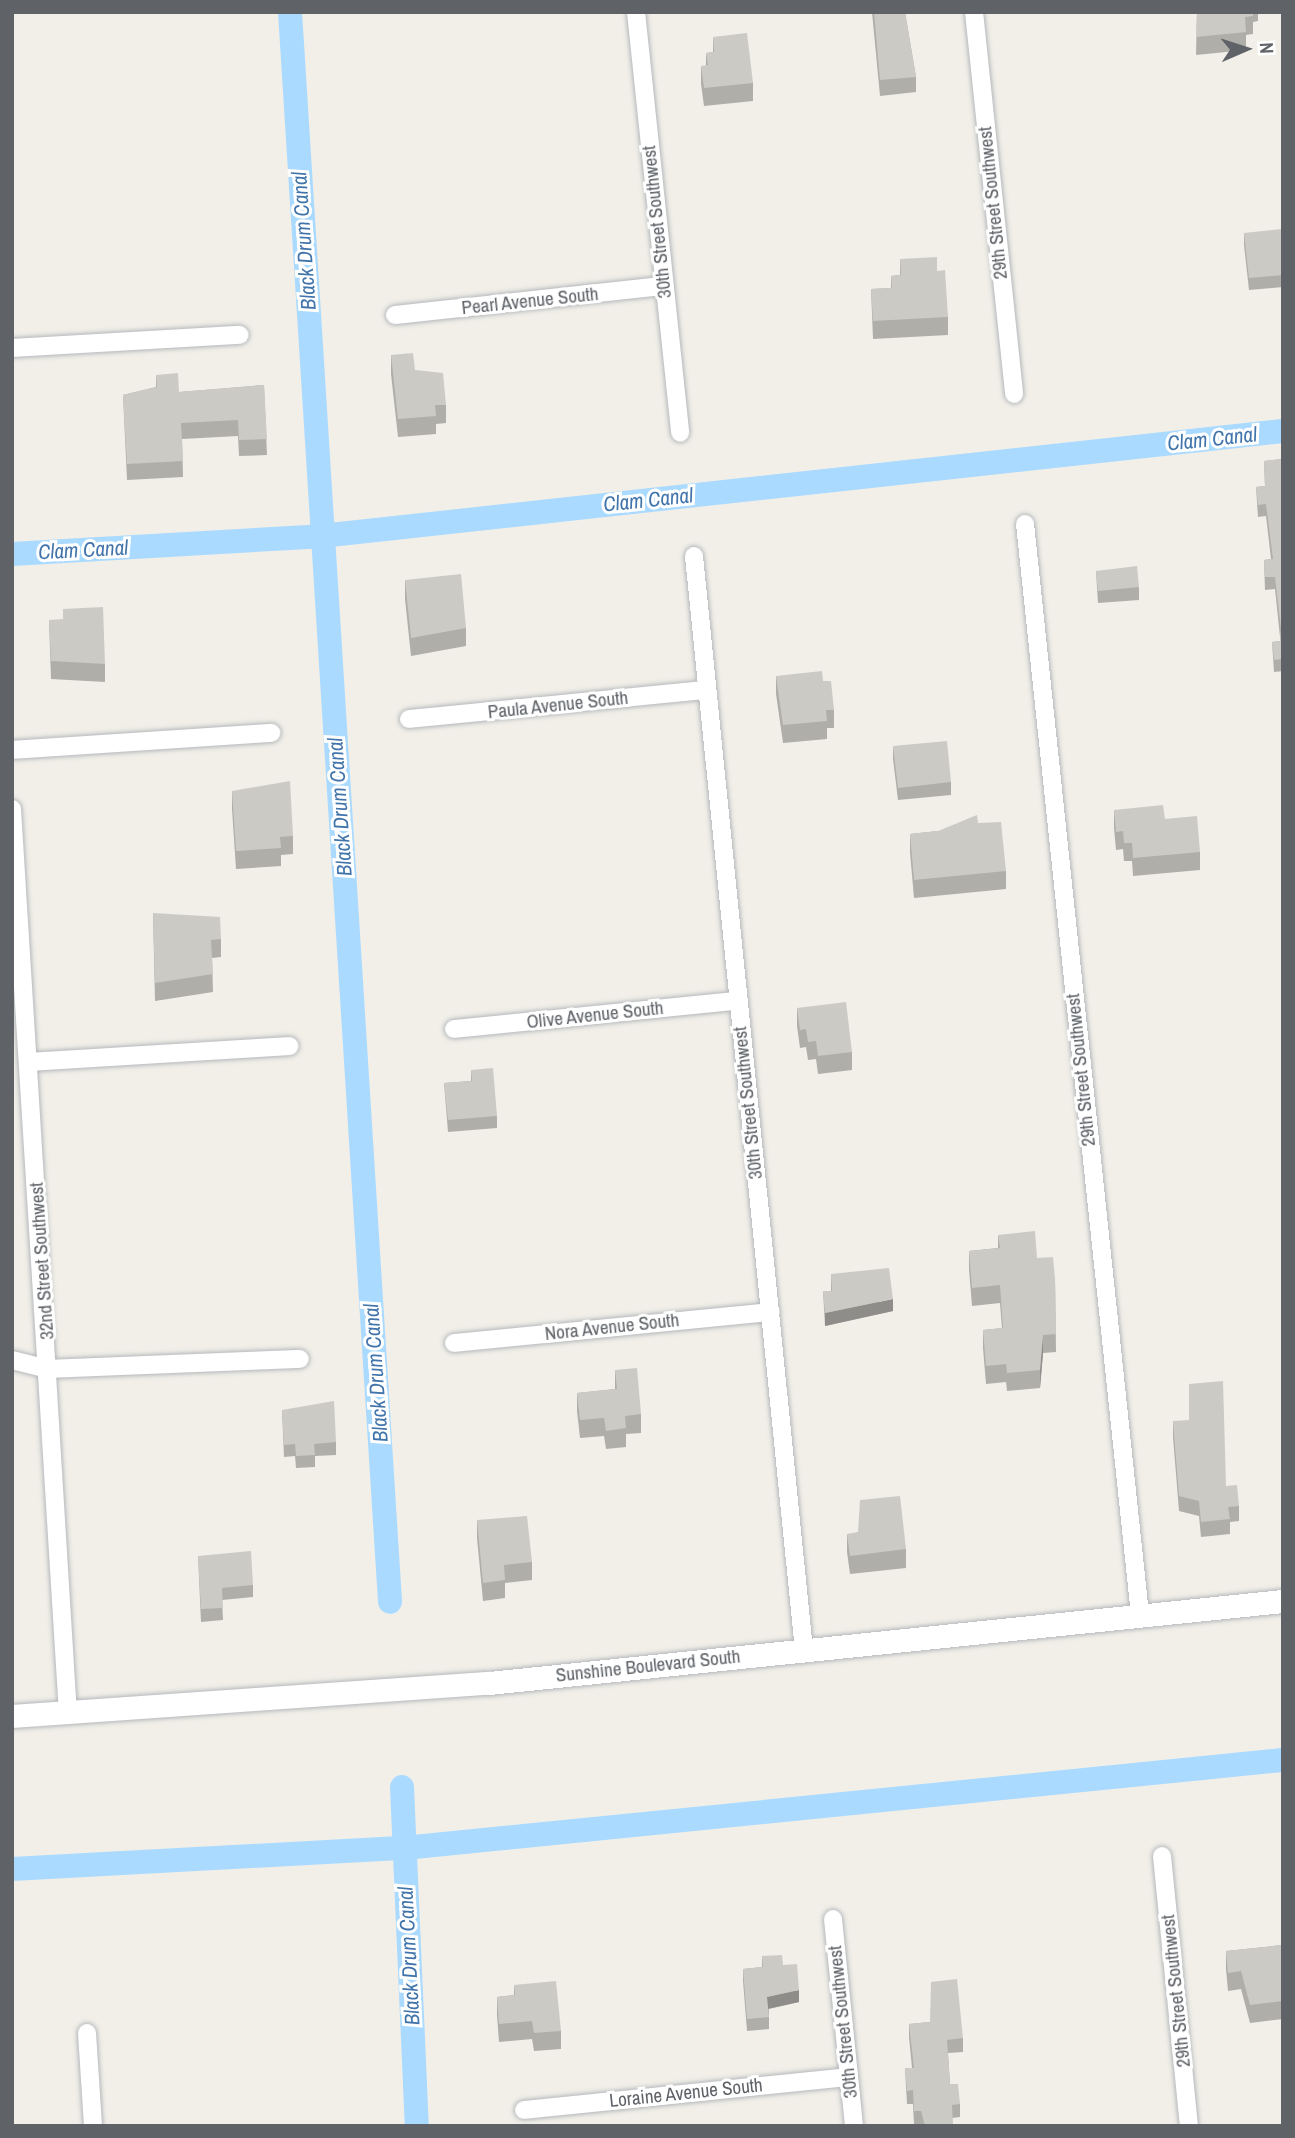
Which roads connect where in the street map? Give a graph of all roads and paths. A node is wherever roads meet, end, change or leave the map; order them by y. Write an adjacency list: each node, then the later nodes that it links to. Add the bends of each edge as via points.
1 (636, 12): 3 (street, 30th Street Southwest)
2 (974, 12): 7 (street, 29th Street Southwest)
3 (664, 286): 4 (street, Pearl Avenue South); 8 (street, 30th Street Southwest)
4 (395, 315)
5 (240, 335): 6 (street)
6 (12, 348)
7 (1014, 394)
8 (680, 433)
9 (1025, 524): 26 (street, 29th Street Southwest)
10 (694, 556): 11 (street, 30th Street Southwest)
11 (706, 690): 12 (street, Paula Avenue South); 16 (street, 30th Street Southwest)
12 (409, 719)
13 (271, 733): 14 (street)
14 (12, 750)
15 (12, 809): 19 (street, 32nd Street Southwest)
16 (737, 1001): 17 (street, Olive Avenue South); 20 (street, 30th Street Southwest)
17 (454, 1029)
18 (290, 1046): 19 (street)
19 (29, 1062): 24 (street, 32nd Street Southwest)
20 (770, 1312): 21 (street, Nora Avenue South); 27 (street, 30th Street Southwest)
21 (454, 1343)
22 (300, 1359): 24 (street)
23 (12, 1360): 24 (street)
24 (49, 1369): 28 (street, 32nd Street Southwest)
25 (1283, 1601): 26 (street, Sunshine Boulevard South)
26 (1140, 1615): 27 (street, Sunshine Boulevard South)
27 (804, 1650): 28 (street, Sunshine Boulevard South, via 319,1697)
28 (68, 1714): 29 (street, Sunshine Boulevard South)
29 (12, 1716)
30 (1162, 1856): 37 (street, 29th Street Southwest)
31 (833, 1919): 33 (street, 30th Street Southwest)
32 (87, 2034): 35 (street)
33 (848, 2077): 34 (street, Loraine Avenue South); 36 (street, 30th Street Southwest)
34 (524, 2109)
35 (93, 2126)
36 (854, 2126)
37 (1189, 2126)

